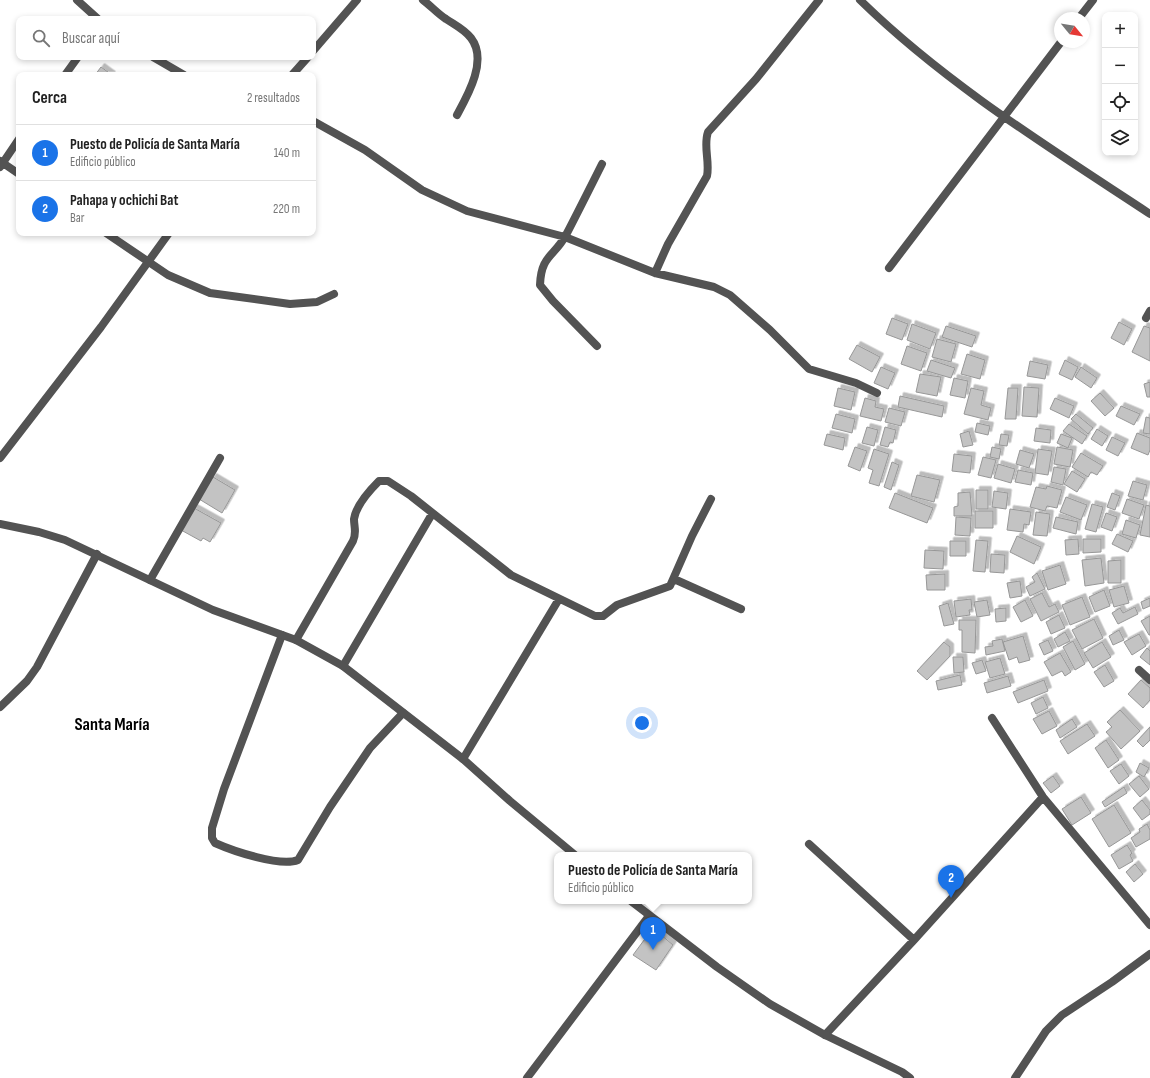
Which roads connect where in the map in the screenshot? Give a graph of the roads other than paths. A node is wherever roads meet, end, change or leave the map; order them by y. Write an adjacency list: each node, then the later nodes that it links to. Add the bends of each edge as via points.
1 (77, 0): 8 (street)
2 (357, 0): 9 (street)
3 (423, 0): 17 (street, via 472,39 478,58 473,86)
4 (819, 0): 30 (street, via 756,79 708,132 705,140 709,167 707,176 668,244)
5 (860, 0): 18 (street, via 891,30)
6 (1093, 0): 7 (street)
7 (1084, 12)
8 (95, 16)
9 (316, 48)
10 (1056, 48): 18 (street)
11 (76, 60): 14 (street)
12 (158, 60): 15 (street)
13 (305, 60): 16 (street)
14 (67, 72)
15 (179, 72)
16 (295, 72)
17 (457, 115)
18 (1003, 117): 24 (street); 29 (street)
19 (316, 124): 27 (street, via 365,150 412,184 467,211)
20 (16, 143): 21 (street)
21 (1, 164): 23 (street)
22 (602, 164): 27 (street)
23 (16, 172)
24 (1150, 214)
25 (110, 236): 28 (street)
26 (167, 236): 28 (street)
27 (565, 237): 30 (street); 32 (street, via 542,268 540,285 552,301)
28 (148, 261): 31 (street, via 168,275 210,293 290,304 317,302); 34 (street, via 101,327)
29 (889, 268)
30 (655, 274): 33 (street, via 714,288 730,295 809,369 856,383)
31 (334, 294)
32 (597, 346)
33 (877, 393)
34 (0, 458)
35 (220, 458): 41 (street)
36 (711, 499): 40 (street)
37 (432, 514): 42 (street, via 510,575); 45 (street, via 388,480 379,481 358,509 355,515 356,532 353,541); 46 (street)
38 (0, 524): 39 (street, via 39,532)
39 (97, 554): 41 (street); 49 (street, via 37,666 27,681)
40 (674, 579): 42 (street, via 670,586 617,605 603,616 595,616); 43 (street)
41 (150, 580): 44 (street, via 213,610)
42 (559, 598): 52 (street)
43 (741, 609)
44 (282, 635): 45 (street); 50 (street, via 224,789 212,828 215,843 279,861 298,860 370,748)
45 (296, 640): 46 (street)
46 (343, 666): 50 (street)
47 (1139, 670): 48 (street)
48 (1150, 680)
49 (0, 707)
50 (403, 712): 52 (street)
51 (992, 718): 53 (street)
52 (463, 759): 55 (street)
53 (1043, 797): 58 (street); 59 (street)
54 (809, 844): 59 (street)
55 (571, 852)
56 (634, 904): 57 (street)
57 (649, 916): 61 (street, via 763,1000); 62 (street)
58 (1150, 925)
59 (914, 940): 61 (street)
60 (1150, 954): 64 (street, via 1062,1015 1046,1031)
61 (825, 1035): 63 (street)
62 (527, 1078)
63 (910, 1078)
64 (1014, 1078)

